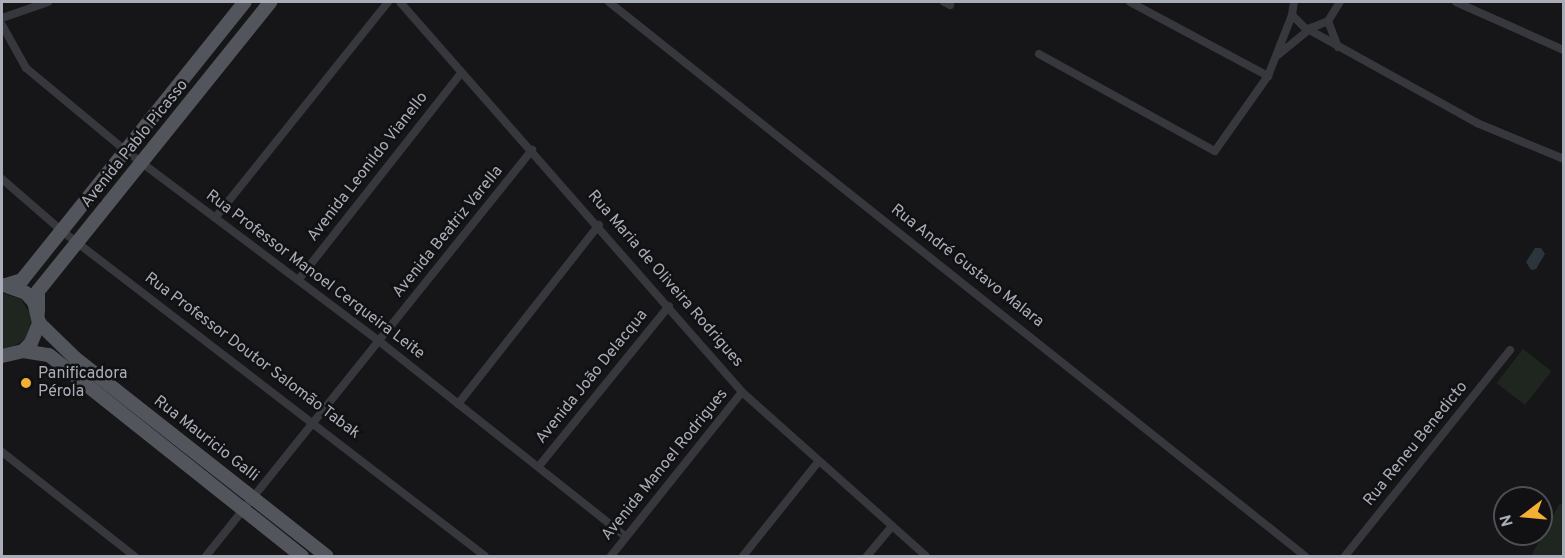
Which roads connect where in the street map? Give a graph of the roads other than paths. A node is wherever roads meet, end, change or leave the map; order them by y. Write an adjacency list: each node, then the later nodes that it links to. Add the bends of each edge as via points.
1 (48, 2): 12 (street)
2 (245, 2): 23 (main road, Avenida Pablo Picasso)
3 (270, 2): 25 (main road, Avenida Pablo Picasso)
4 (388, 2): 27 (street)
5 (400, 2): 20 (street, Rua Maria de Oliveira Rodrigues)
6 (609, 2): 58 (street, Rua André Gustavo Malara)
7 (1130, 2): 21 (street)
8 (1294, 2): 11 (street)
9 (1340, 2): 13 (street)
10 (1456, 2): 17 (street)
11 (1292, 15): 15 (street, via 1299,24); 19 (street)
12 (2, 18)
13 (1328, 21): 15 (street); 16 (street)
14 (2, 26): 23 (street, Rua Professor Manoel Cerqueira Leite, via 26,68)
15 (1311, 28): 16 (street); 19 (street)
16 (1338, 46): 24 (street, via 1477,123)
17 (1563, 50)
18 (1039, 54): 21 (street, via 1215,151)
19 (1278, 55): 21 (street)
20 (461, 74): 22 (street, Rua Maria de Oliveira Rodrigues); 31 (street, Avenida Leonildo Vianello)
21 (1268, 75)
22 (532, 150): 28 (street, Rua Maria de Oliveira Rodrigues); 35 (street, Avenida Beatriz Varella)
23 (126, 151): 25 (street, Rua Professor Manoel Cerqueira Leite); 29 (main road, Avenida Pablo Picasso)
24 (1563, 159)
25 (141, 163): 27 (street, Rua Professor Manoel Cerqueira Leite); 30 (main road, Avenida Pablo Picasso)
26 (2, 179): 29 (street, Rua Professor Doutor Salomão Tabak)
27 (215, 218): 31 (street, Rua Professor Manoel Cerqueira Leite)
28 (599, 225): 33 (street, Rua Maria de Oliveira Rodrigues); 40 (street)
29 (62, 231): 30 (street, Rua Professor Doutor Salomão Tabak); 32 (main road, Avenida Pablo Picasso, via 22,280)
30 (77, 242): 34 (main road, Avenida Pablo Picasso, via 38,291); 41 (street, Rua Professor Doutor Salomão Tabak)
31 (299, 279): 35 (street, Rua Professor Manoel Cerqueira Leite)
32 (4, 285): 34 (main road, Rua Mauricio Galli, via 27,293)
33 (669, 306): 39 (street, Rua Maria de Oliveira Rodrigues); 44 (street, Avenida João Delacqua)
34 (39, 317): 37 (main road, Avenida Pablo Picasso, via 31,343); 45 (main road, Rua Mauricio Galli, via 75,358)
35 (379, 341): 40 (street, Rua Professor Manoel Cerqueira Leite); 41 (street, Avenida Beatriz Varella)
36 (1510, 350): 59 (street, Rua Reneu Benedicto)
37 (23, 351): 38 (main road); 46 (main road, Rua Mauricio Galli, via 49,355)
38 (2, 356)
39 (742, 392): 43 (street, Rua Maria de Oliveira Rodrigues); 48 (street, Avenida Manoel Rodrigues)
40 (458, 404): 44 (street, Rua Professor Manoel Cerqueira Leite)
41 (316, 423): 45 (street, Avenida Beatriz Varella); 53 (street, Rua Professor Doutor Salomão Tabak)
42 (2, 452): 49 (street)
43 (819, 462): 47 (street, Rua Maria de Oliveira Rodrigues); 55 (street)
44 (539, 466): 48 (street, Rua Professor Manoel Cerqueira Leite)
45 (255, 498): 46 (street, Avenida Beatriz Varella); 52 (main road, Rua Mauricio Galli)
46 (244, 512): 50 (street, Avenida Beatriz Varella); 51 (main road, Rua Mauricio Galli)
47 (892, 526): 56 (street); 57 (street, Rua Maria de Oliveira Rodrigues)
48 (626, 536): 54 (street, Avenida Manoel Rodrigues)
49 (134, 556)
50 (206, 556)
51 (302, 556)
52 (327, 556)
53 (485, 556)
54 (611, 556)
55 (743, 556)
56 (867, 556)
57 (926, 556)
58 (1305, 556)
59 (1345, 556)

